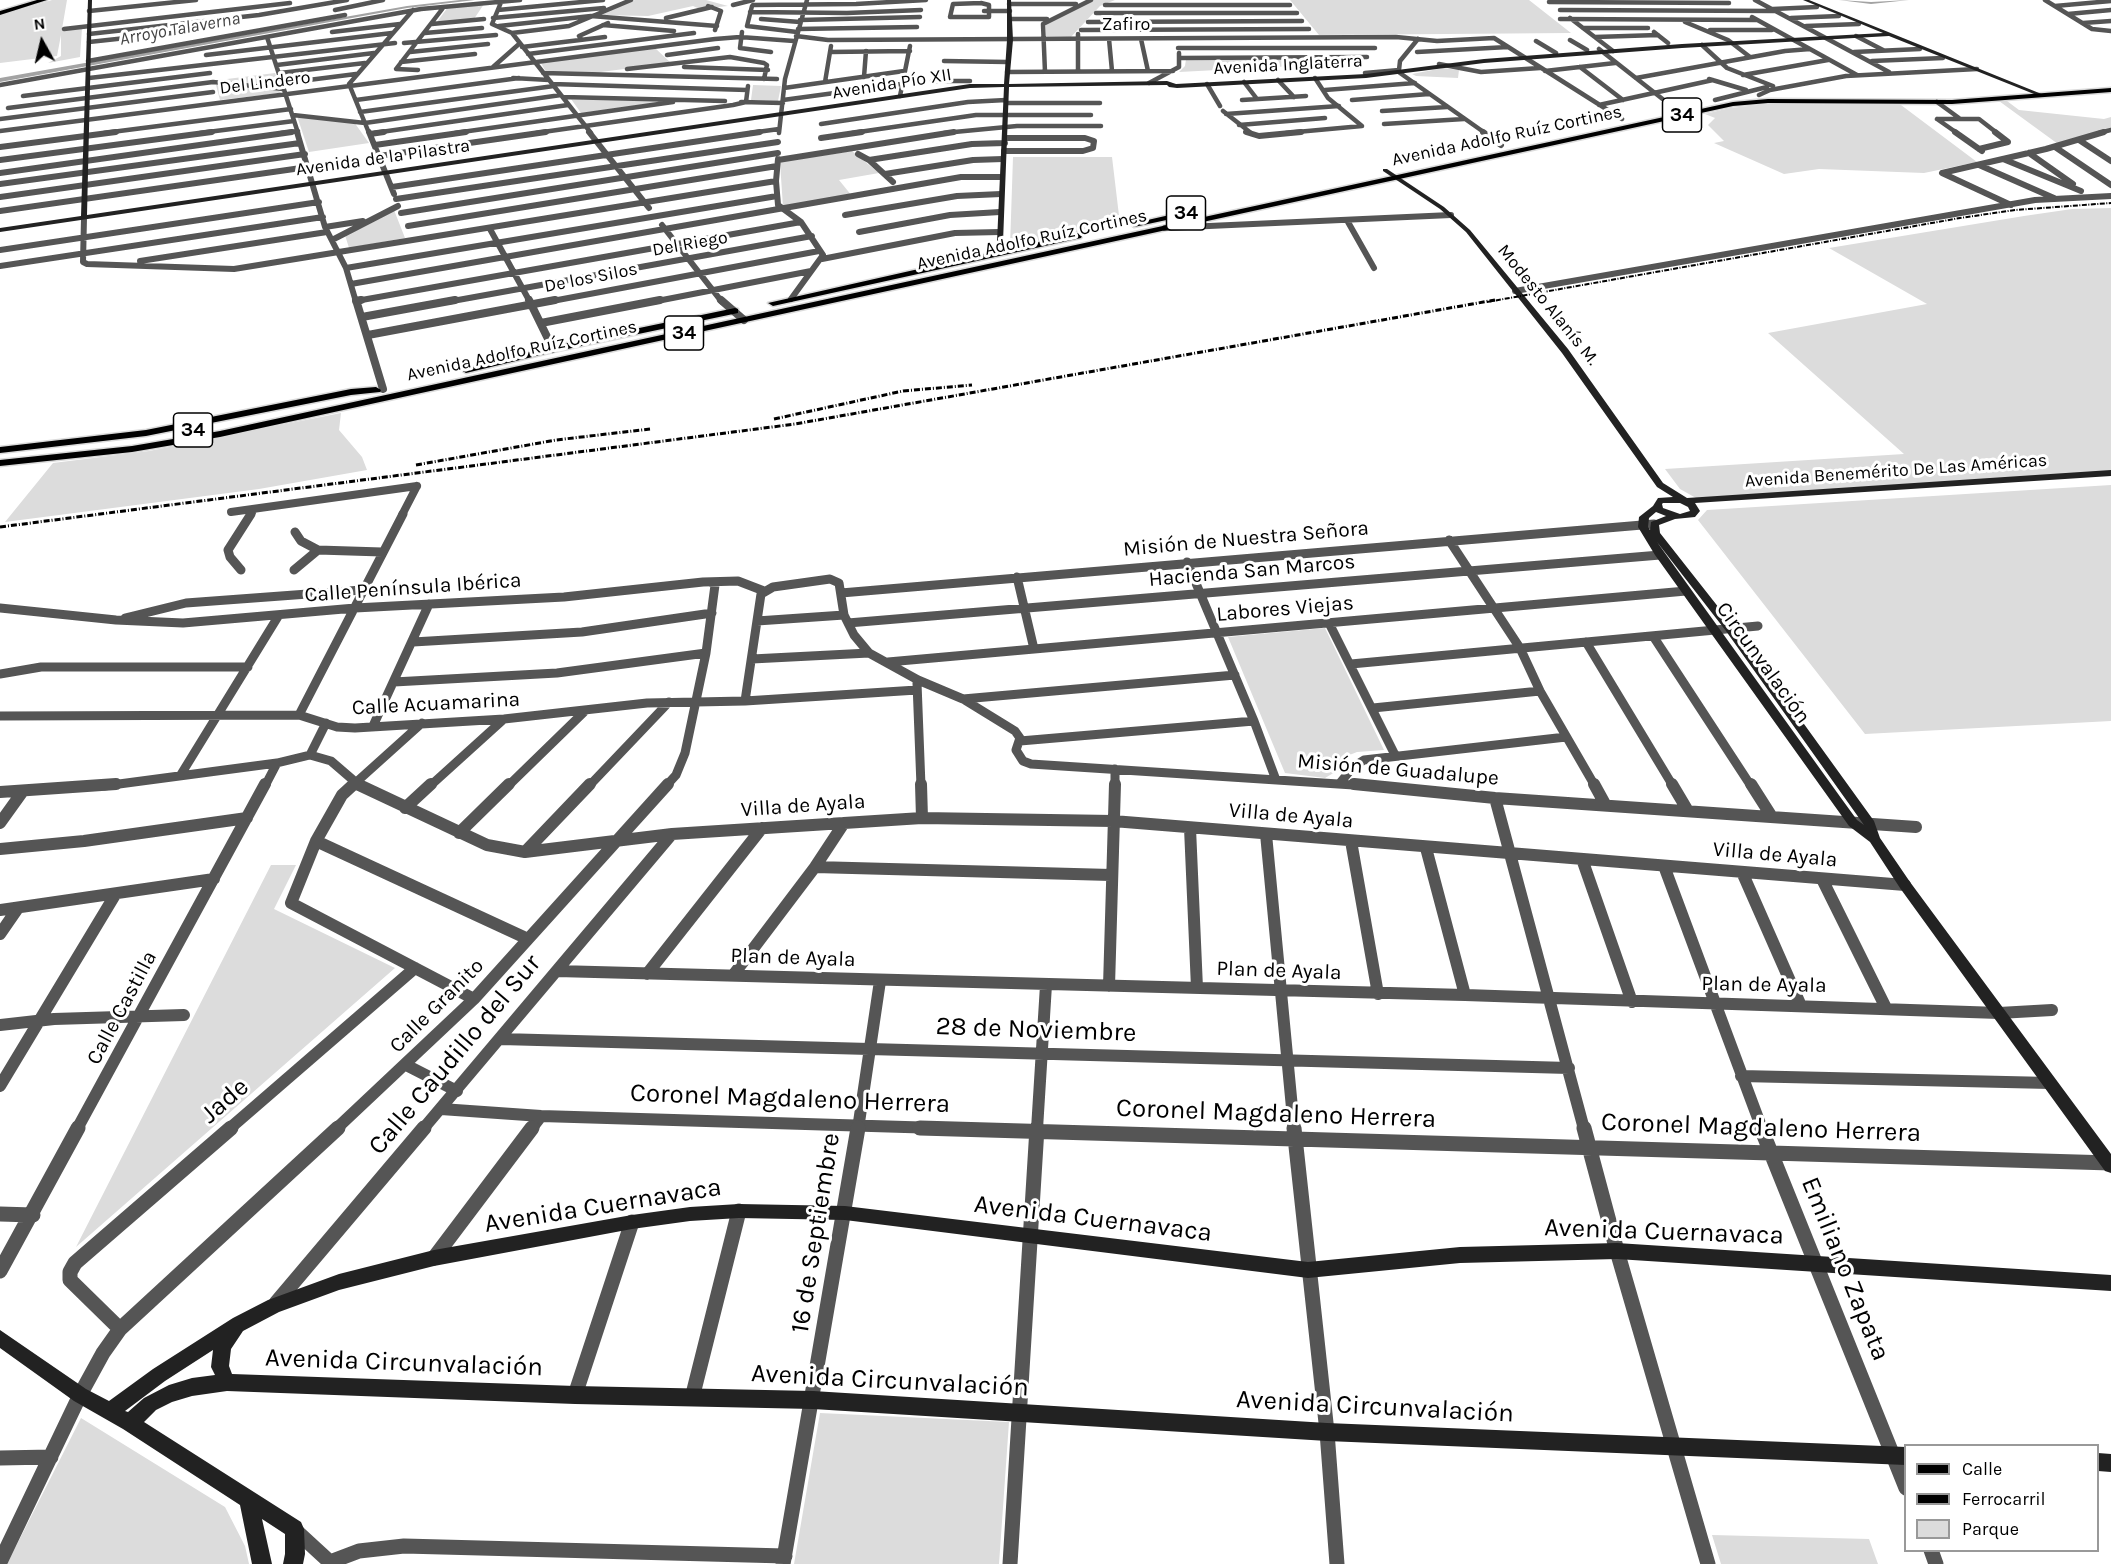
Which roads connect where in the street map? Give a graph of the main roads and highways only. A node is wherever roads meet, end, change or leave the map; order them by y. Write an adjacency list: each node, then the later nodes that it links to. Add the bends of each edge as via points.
1 (36, 0): 3 (highway)
2 (44, 0): 3 (highway)
3 (0, 12)
4 (2111, 84): 6 (main road, Avenida Adolfo Ruíz Cortines / 34)
5 (2111, 90): 6 (main road, Avenida Adolfo Ruíz Cortines / 34)
6 (2032, 93): 7 (main road, Avenida Adolfo Ruíz Cortines / 34, via 1913,97 1776,90); 9 (main road, Avenida Adolfo Ruíz Cortines / 34, via 1937,102 1733,104)
7 (1490, 148)
8 (1375, 172): 9 (main road, Avenida Adolfo Ruíz Cortines / 34)
9 (1397, 172): 16 (main road, Avenida Adolfo Ruíz Cortines / 34, via 1165,228 220,434 132,449)
10 (1204, 209): 11 (main road, Avenida Adolfo Ruíz Cortines / 34)
11 (1126, 226)
12 (1092, 233): 13 (main road, Avenida Adolfo Ruíz Cortines / 34)
13 (380, 390): 14 (main road, Avenida Adolfo Ruíz Cortines / 34, via 351,392 135,435); 15 (main road, Avenida Adolfo Ruíz Cortines / 34, via 146,438)
14 (0, 450)
15 (0, 455)
16 (0, 463)

